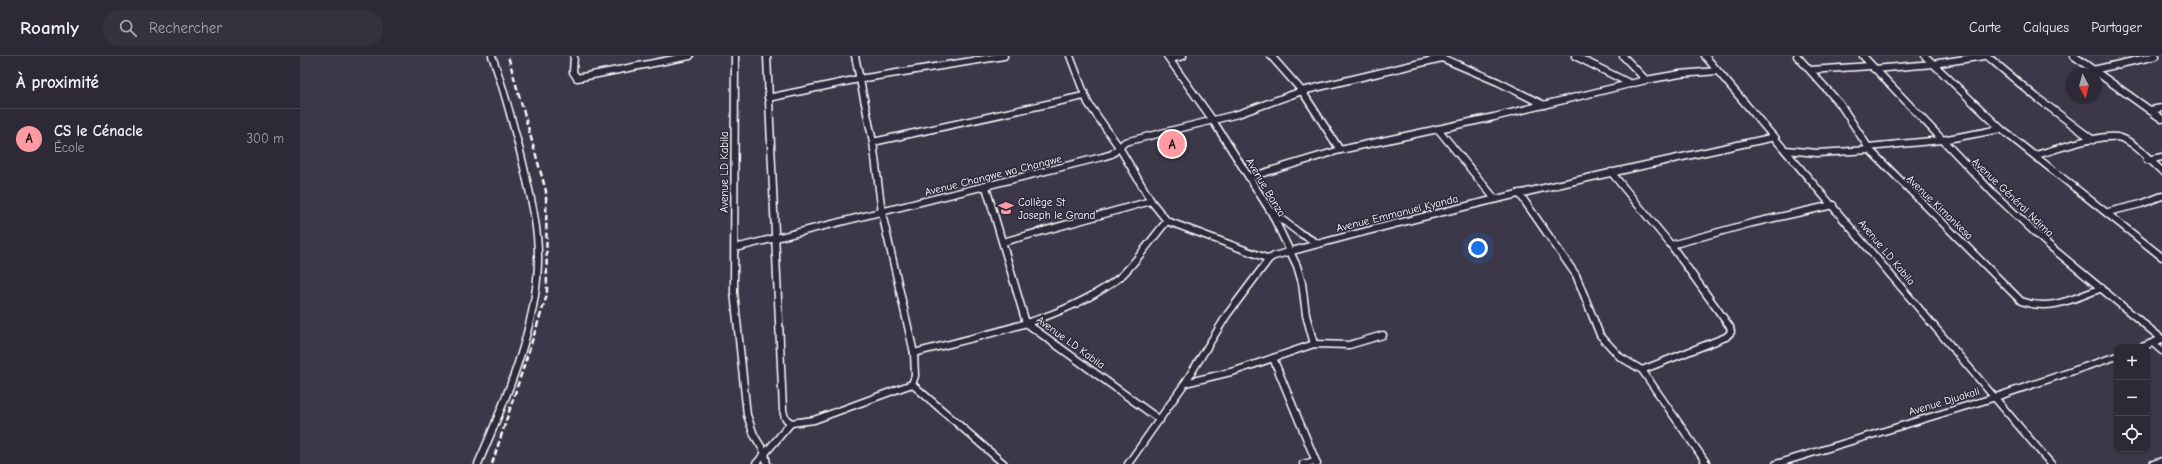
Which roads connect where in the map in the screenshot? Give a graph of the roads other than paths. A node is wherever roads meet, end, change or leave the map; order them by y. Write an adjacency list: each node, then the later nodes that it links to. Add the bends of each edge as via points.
1 (492, 56): 95 (street, via 504,90 533,204 538,262 531,313 521,351 502,408)
2 (574, 56): 3 (street, via 573,72 578,78)
3 (690, 56)
4 (735, 56): 71 (street, Avenue LD Kabila)
5 (767, 56): 35 (street)
6 (855, 56): 30 (street)
7 (1004, 56): 30 (street)
8 (1070, 56): 34 (street)
9 (1183, 56): 22 (street)
10 (1271, 56): 33 (street)
11 (1575, 56): 32 (street)
12 (1624, 56): 31 (street)
13 (1705, 56): 28 (street, Avenue LD Kabila)
14 (1797, 56): 27 (street, Avenue Kimankesa)
15 (1863, 56): 24 (street, Avenue Général Ndima)
16 (1925, 56): 23 (street)
17 (1984, 56): 23 (street)
18 (1987, 56): 45 (street)
19 (2074, 56): 25 (street)
20 (2156, 56): 26 (street)
21 (1439, 57): 33 (street, Avenue Changwe wa Changwe); 36 (street)
22 (1168, 58): 39 (street, Avenue Banza)
23 (1933, 64): 24 (street); 42 (street)
24 (1872, 68): 27 (street); 44 (street, Avenue Général Ndima)
25 (2090, 68)
26 (2102, 68)
27 (1810, 70): 48 (street, Avenue Kimankesa, via 1840,104)
28 (1717, 71): 31 (street); 43 (street, Avenue LD Kabila)
29 (2102, 76): 38 (street)
30 (859, 79): 35 (street); 46 (street)
31 (1646, 80): 32 (street)
32 (1631, 84): 36 (street)
33 (1302, 91): 39 (street, Avenue Changwe wa Changwe, via 1238,114); 49 (street)
34 (1084, 96): 46 (street); 47 (street)
35 (768, 98): 67 (street)
36 (1544, 105): 41 (street)
37 (2162, 108): 38 (street)
38 (2150, 110): 40 (street)
39 (1212, 119): 47 (street, Avenue Changwe wa Changwe, via 1125,142); 56 (street, Avenue Banza)
40 (2162, 119)
41 (1438, 129): 49 (street); 60 (street)
42 (2002, 129): 44 (street); 51 (street)
43 (1775, 137): 50 (street, Avenue LD Kabila); 55 (street, Avenue Emmanuel Kyanda)
44 (1942, 140): 48 (street); 75 (street, Avenue Général Ndima, via 2045,242)
45 (2092, 140): 51 (street); 53 (street, via 2120,138)
46 (873, 142): 65 (street)
47 (1119, 147): 57 (street, Avenue Changwe wa Changwe, via 1112,154); 61 (street)
48 (1869, 148): 50 (street, via 1817,153); 75 (street, Avenue Kimankesa, via 2021,301 2036,307 2048,307)
49 (1340, 150): 56 (street)
50 (1786, 150): 62 (street, Avenue LD Kabila)
51 (2036, 155): 64 (street)
52 (2162, 157): 53 (street)
53 (2147, 160): 54 (street)
54 (2162, 171)
55 (1611, 172): 58 (street, Avenue Emmanuel Kyanda); 70 (street)
56 (1250, 177): 63 (street, Avenue Banza)
57 (986, 188): 65 (street, Avenue Changwe wa Changwe); 68 (street, Avenue LD Kabila)
58 (1519, 193): 60 (street, Avenue Emmanuel Kyanda); 86 (street, via 1576,275 1600,335 1620,357)
59 (2162, 196): 64 (street)
60 (1494, 199): 69 (street, Avenue Emmanuel Kyanda)
61 (1151, 201): 66 (street); 68 (street)
62 (1832, 205): 70 (street); 89 (street, Avenue LD Kabila)
63 (1271, 212): 69 (street); 72 (street, Avenue Banza)
64 (2108, 212): 73 (street)
65 (882, 213): 67 (street, Avenue Changwe wa Changwe); 83 (street)
66 (1167, 221): 74 (street); 76 (street, via 1121,276 1110,285 1085,299)
67 (774, 239): 71 (street); 91 (street, via 782,410 785,418)
68 (1003, 242): 76 (street, Avenue LD Kabila)
69 (1317, 243): 72 (street, Avenue Emmanuel Kyanda)
70 (1671, 245): 86 (street, via 1726,321 1731,332 1726,337)
71 (735, 248): 92 (street, Avenue LD Kabila, via 734,292 747,415 754,435)
72 (1289, 251): 74 (street, Avenue Emmanuel Kyanda); 80 (street, Avenue Banza, via 1302,283 1306,315)
73 (2162, 257)
74 (1269, 259): 87 (street, via 1227,315)
75 (2102, 288): 78 (street, Avenue Général Ndima)
76 (1026, 323): 83 (street); 90 (street, Avenue LD Kabila)
77 (1383, 335): 80 (street, via 1349,345)
78 (2162, 339): 79 (street)
79 (2153, 343): 81 (street); 82 (street)
80 (1314, 344): 85 (street)
81 (2150, 344)
82 (2162, 351)
83 (914, 353): 88 (street, via 915,376)
84 (2114, 357): 89 (street, Avenue Djuakali)
85 (1273, 358): 87 (street, via 1235,371); 94 (street)
86 (1642, 370): 101 (street)
87 (1185, 383): 90 (street)
88 (912, 384): 91 (street, via 814,420); 98 (street)
89 (1996, 397): 102 (street, Avenue Djuakali); 103 (street, Avenue LD Kabila)
90 (1160, 420): 99 (street)
91 (791, 423): 92 (street)
92 (765, 454): 96 (street); 97 (street, Avenue LD Kabila)
93 (2162, 461): 104 (street)
94 (1316, 462): 100 (street)
95 (478, 464)
96 (756, 464)
97 (767, 464)
98 (1004, 464)
99 (1128, 464)
100 (1303, 464)
101 (1707, 464)
102 (1776, 464)
103 (2051, 464)
104 (2153, 464)

